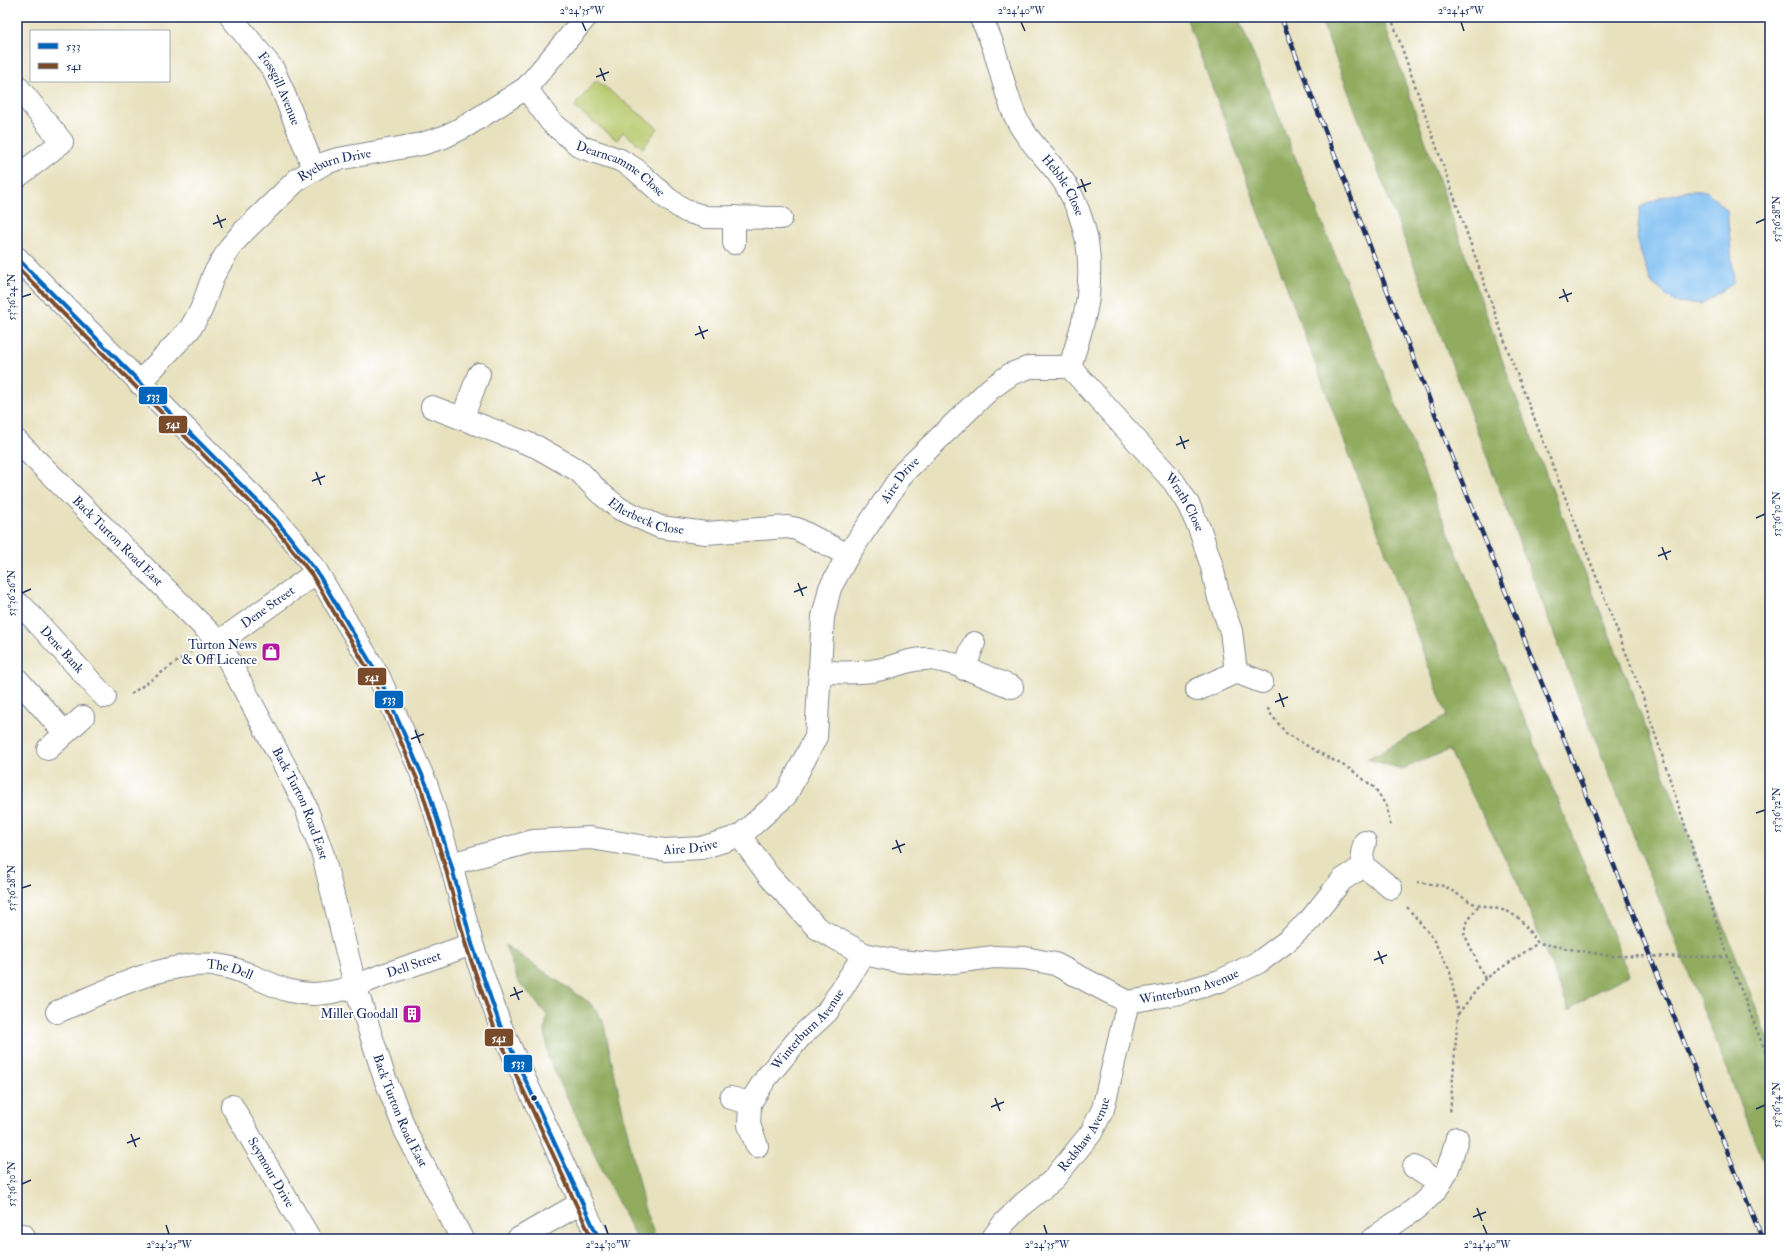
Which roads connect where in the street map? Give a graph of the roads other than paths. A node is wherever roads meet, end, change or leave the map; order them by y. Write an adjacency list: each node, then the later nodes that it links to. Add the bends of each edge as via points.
1 (231, 17): 6 (street, Fossgill Avenue, via 273,70)
2 (586, 17): 5 (street, Ryeburn Drive)
3 (980, 17): 12 (street, Hebble Close, via 995,48 1017,120 1065,184 1082,216 1090,251 1088,297)
4 (17, 86): 7 (street, via 62,142)
5 (526, 88): 6 (street, Ryeburn Drive, via 444,137 422,144 338,159); 8 (street, Dearncamme Close, via 551,122 581,147 620,160 635,169 668,199 686,210 706,217)
6 (314, 169): 14 (street, Ryeburn Drive, via 298,179 231,246 214,274 190,329)
7 (17, 177)
8 (734, 217): 9 (street, Dearncamme Close); 10 (street)
9 (781, 218)
10 (734, 243)
11 (17, 258): 14 (street)
12 (1070, 367): 18 (street, Aire Drive, via 1030,368 1011,374 990,390 904,472); 25 (street, Wrath Close, via 1174,482 1188,504 1200,530 1231,631)
13 (480, 374): 16 (street)
14 (139, 383): 19 (street, via 276,520)
15 (432, 407): 16 (street, Ellerbeck Close)
16 (462, 419): 18 (street, Ellerbeck Close, via 537,447 567,463 620,509 660,527 706,533 787,527 797,529)
17 (17, 441): 21 (street, Back Turton Road East)
18 (848, 555): 24 (street, Aire Drive, via 830,588 823,616)
19 (317, 572): 21 (street, Dene Street); 36 (street, via 379,677 428,786)
20 (17, 603): 30 (street, Dene Bank)
21 (217, 639): 41 (street, Back Turton Road East, via 304,802 323,855)
22 (974, 642): 23 (street)
23 (964, 669): 24 (street, via 928,659 908,660 866,672); 28 (street)
24 (819, 672): 34 (street, Aire Drive, via 816,737 786,795)
25 (1236, 672): 27 (street); 29 (street)
26 (17, 679): 32 (street)
27 (1262, 682)
28 (1012, 687)
29 (1198, 690)
30 (115, 697)
31 (83, 717): 32 (street)
32 (65, 733): 33 (street)
33 (48, 749)
34 (740, 836): 36 (street, Aire Drive, via 700,848 665,850 590,838 533,841); 40 (street, Winterburn Avenue, via 769,876 816,928)
35 (1365, 842): 37 (street, via 1362,853)
36 (451, 864): 39 (street)
37 (1364, 866): 38 (street); 42 (street, Winterburn Avenue, via 1342,880 1310,920 1259,962 1220,981 1180,993)
38 (1391, 888)
39 (472, 944): 41 (street, Dell Street); 49 (street, via 500,1025)
40 (864, 954): 42 (street, Winterburn Avenue, via 897,961 937,964 994,957 1025,958 1055,964); 46 (street, Winterburn Avenue, via 827,1012 741,1101)
41 (355, 985): 43 (street, The Dell, via 326,993 305,994 285,991 232,968 205,965 168,968 97,986); 51 (street, Back Turton Road East, via 384,1076 406,1132)
42 (1128, 1002): 54 (street, Redshaw Avenue, via 1103,1109 1091,1133 1052,1181 1024,1203)
43 (57, 1012)
44 (232, 1106): 50 (street, Seymour Drive)
45 (1458, 1138): 48 (street)
46 (757, 1146)
47 (1414, 1167): 48 (street)
48 (1440, 1184): 55 (street, via 1430,1197)
49 (581, 1203): 52 (street); 53 (street)
50 (310, 1239)
51 (462, 1239)
52 (518, 1239)
53 (599, 1239)
54 (992, 1239)
55 (1373, 1239)

